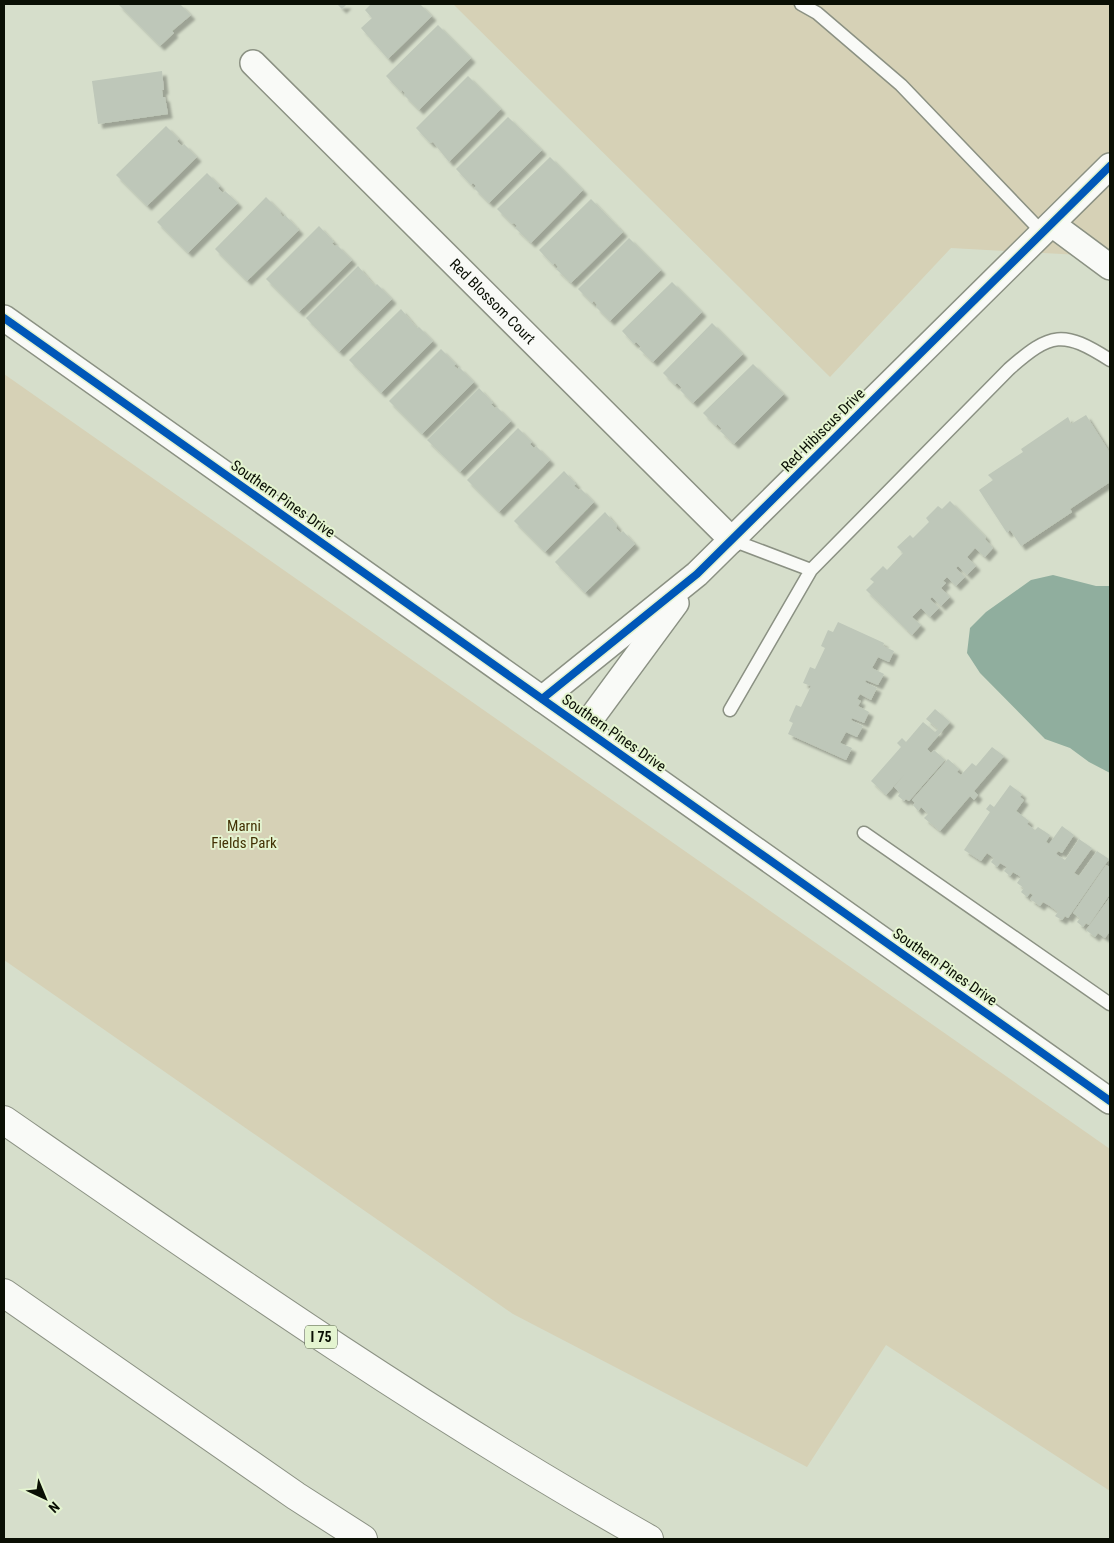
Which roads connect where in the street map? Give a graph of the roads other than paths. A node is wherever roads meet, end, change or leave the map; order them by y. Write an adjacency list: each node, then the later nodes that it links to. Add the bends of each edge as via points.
1 (801, 4): 4 (lane, via 817,13 901,85)
2 (253, 63): 8 (street, Red Blossom Court)
3 (1110, 166): 4 (street, Red Hibiscus Drive)
4 (1048, 228): 5 (street); 8 (street, Red Hibiscus Drive)
5 (1110, 267)
6 (4, 318): 11 (street, Southern Pines Drive)
7 (1110, 360): 9 (lane, via 1085,344 1055,337 1033,348)
8 (732, 540): 9 (lane); 10 (street, Red Hibiscus Drive)
9 (810, 570): 12 (lane)
10 (697, 574): 11 (street, Red Hibiscus Drive); 13 (street, Red Hibiscus Drive)
11 (542, 699): 13 (street, Southern Pines Drive)
12 (730, 710)
13 (584, 728): 16 (street, Southern Pines Drive)
14 (864, 833): 15 (lane)
15 (1110, 1004)
16 (1110, 1101)
17 (4, 1120): 20 (highway, I 75, via 398,1389 545,1481)
18 (4, 1293): 19 (highway)
19 (363, 1539)
20 (649, 1539)

